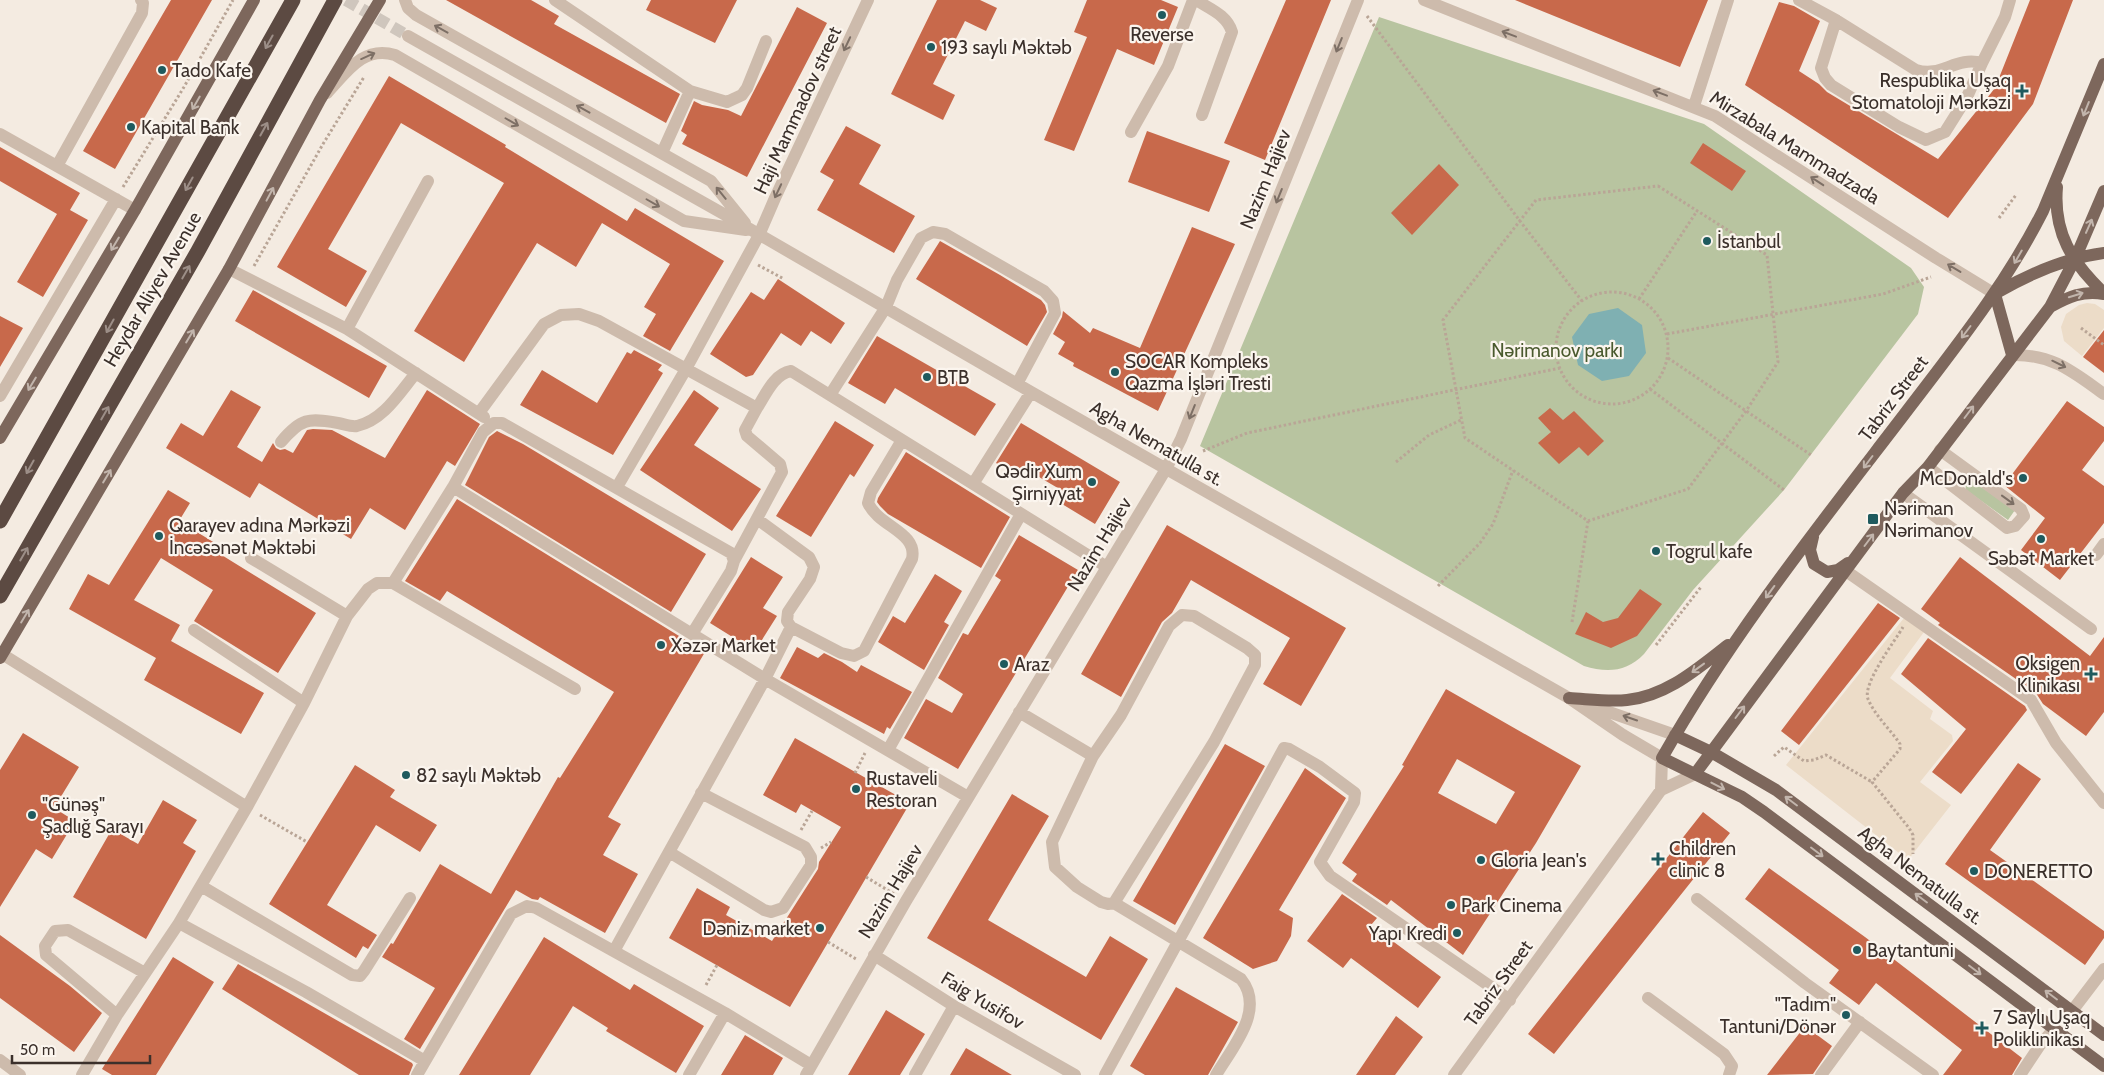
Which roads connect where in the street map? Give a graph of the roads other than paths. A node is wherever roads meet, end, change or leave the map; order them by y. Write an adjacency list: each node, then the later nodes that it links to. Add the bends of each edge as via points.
1 (141, 0): 29 (street, via 144,3 142,13)
2 (249, 0): 16 (street)
3 (254, 0): 16 (main road)
4 (293, 0): 67 (highway, Heydar Aliyev Avenue, one-way to 67)
5 (335, 0): 77 (highway, Heydar Aliyev Avenue, one-way to 5, via 198,251)
6 (380, 0): 23 (main road)
7 (405, 0): 28 (street, one-way to 7, via 416,15)
8 (555, 0): 22 (street)
9 (868, 0): 35 (street, Haji Mammadov street, one-way to 35)
10 (1194, 0): 25 (street, via 1222,16 1232,32); 26 (street, via 1168,66)
11 (1424, 0): 24 (street, Mirzabala Mammadzada, one-way to 11)
12 (1728, 0): 24 (street)
13 (1799, 0): 17 (street)
14 (2010, 0): 20 (street)
15 (1357, 1): 60 (street, Nazim Hajiev, one-way to 60)
16 (246, 14): 34 (main road, one-way to 34)
17 (1836, 20): 20 (street, via 1916,70 1942,70 1971,60); 20 (street, via 1821,68 1825,78 1890,122 1926,140 1945,132 1967,97)
18 (408, 36): 35 (street, Agha Nematulla st.)
19 (766, 42): 22 (street, via 742,95 727,102)
20 (1982, 63)
21 (2104, 64): 30 (main road, Tabriz Street, one-way to 30)
22 (690, 91): 28 (street)
23 (320, 100): 35 (street, one-way to 35, via 364,56 374,52 388,53 684,221); 38 (main road, one-way to 23)
24 (1694, 106): 40 (street, Mirzabala Mammadzada, one-way to 24, via 1715,116)
25 (1202, 115)
26 (1131, 132)
27 (0, 134): 29 (street)
28 (662, 153): 35 (street, one-way to 28, via 711,181)
29 (57, 166): 33 (street)
30 (2058, 177): 37 (main road, via 2057,220); 40 (main road, Tabriz Street, one-way to 40, via 2031,234)
31 (428, 181): 43 (street)
32 (2104, 196): 37 (main road, one-way to 32)
33 (116, 199): 34 (street); 51 (street)
34 (135, 210): 55 (main road, one-way to 55)
35 (755, 233): 41 (street, Agha Nematulla st.); 45 (street, Haji Mammadov street, via 747,259)
36 (2104, 253): 37 (main road)
37 (2075, 259): 39 (main road); 40 (main road, via 2036,272); 42 (main road)
38 (229, 268): 43 (street); 84 (main road, one-way to 38)
39 (2104, 293): 42 (main road, one-way to 39, via 2078,293)
40 (1995, 294): 44 (main road); 68 (main road, Tabriz Street, one-way to 68)
41 (886, 307): 47 (street, Agha Nematulla st.); 47 (street, via 921,238 933,232 945,234 1044,290 1053,301 1055,313); 50 (street)
42 (2050, 307): 44 (main road)
43 (347, 329): 46 (street)
44 (2012, 355): 49 (street, one-way to 49, via 2029,354 2061,364); 58 (main road, one-way to 44)
45 (686, 369): 52 (street); 53 (street, via 598,321 579,314 561,315 544,324); 63 (street, Haji Mammadov street)
46 (416, 373): 53 (street); 57 (street, via 384,412 366,423 355,426 316,419 301,422)
47 (1017, 384): 48 (street, Agha Nematulla st.)
48 (1031, 392): 60 (street, Agha Nematulla st.); 61 (street)
49 (2104, 394)
50 (830, 395): 52 (street, via 791,370 778,376); 56 (street)
51 (0, 396)
52 (758, 408): 66 (street, via 745,430 747,436 780,464 782,472)
53 (478, 413): 54 (street)
54 (494, 423): 62 (street, via 482,432); 63 (street, via 502,423)
55 (0, 438)
56 (902, 440): 61 (street); 79 (street, via 871,492 868,503 872,513 911,542 914,550 864,651 854,656 841,653)
57 (281, 442)
58 (1940, 450): 59 (main road); 59 (street, one-way to 59, via 2021,509 2024,516 2015,526 2008,528)
59 (1928, 466): 64 (main road)
60 (1166, 470): 74 (street, Nazim Hajiev); 87 (street, Agha Nematulla st.)
61 (973, 484): 65 (street)
62 (453, 487): 76 (street); 82 (street)
63 (617, 487): 73 (street, via 720,546 731,553)
64 (1903, 493): 72 (main road, one-way to 64); 80 (street)
65 (1021, 514): 74 (street); 91 (street)
66 (757, 519): 73 (street); 79 (street, via 809,557 814,567 810,579 788,612)
67 (0, 521)
68 (1814, 532): 72 (main road, via 1810,550 1814,564 1827,572 1838,570); 83 (main road, Tabriz Street, one-way to 83)
69 (2104, 544): 70 (street)
70 (2096, 555)
71 (252, 558): 78 (street)
72 (1855, 559): 75 (main road)
73 (734, 561): 82 (street, via 731,572)
74 (1107, 567): 89 (street, Nazim Hajiev)
75 (1846, 571): 92 (main road, one-way to 75); 99 (street, via 2031,700 2056,743)
76 (393, 583): 78 (street, via 377,583 368,589); 86 (street)
77 (0, 596)
78 (348, 616): 88 (street)
79 (790, 627): 85 (street)
80 (2090, 629)
81 (194, 630): 88 (street)
82 (692, 634): 85 (street)
83 (1736, 639): 87 (main road, one-way to 87, via 1679,682 1655,694 1626,701); 90 (main road, Tabriz Street)
84 (1, 656): 100 (street)
85 (764, 679): 91 (street); 97 (street)
86 (575, 689)
87 (1569, 698): 90 (street, one-way to 87); 94 (street)
88 (304, 703): 100 (street)
89 (1019, 712): 93 (street); 98 (street, Nazim Hajiev)
90 (1676, 735): 92 (main road, Agha Nematulla st.); 94 (main road, Tabriz Street)
91 (888, 750): 98 (street)
92 (1711, 752): 95 (main road); 115 (main road, Agha Nematulla st., one-way to 92, via 1776,790)
93 (1093, 756): 105 (street, via 1052,842 1053,856 1056,867 1077,886 1101,902); 105 (street, via 1121,715 1169,626 1182,614 1194,616 1255,656 1256,665 1214,742)
94 (1662, 758): 95 (main road); 96 (street)
95 (1695, 774): 96 (street); 119 (main road, one-way to 119, via 1742,797)
96 (1661, 790): 113 (street, Tabriz Street)
97 (702, 793): 101 (street); 101 (street, via 805,847 811,857 811,865 784,908 770,912)
98 (968, 797): 109 (street, Nazim Hajiev)
99 (2104, 802)
100 (247, 807): 102 (street)
101 (669, 852): 108 (street)
102 (201, 886): 103 (street, via 352,975 360,976); 106 (street)
103 (410, 898)
104 (1697, 899): 118 (street)
105 (1114, 902): 107 (street)
106 (180, 923): 111 (street); 122 (street)
107 (1178, 940): 113 (street, via 1284,748 1287,748 1355,793 1354,802 1320,862 1330,876); 131 (street); 132 (street, via 1247,986 1250,997 1247,1025)
108 (614, 951): 116 (street); 122 (street, via 536,908 527,906 519,909 511,914)
109 (871, 960): 114 (street, Faig Yusifov); 124 (street, Nazim Hajiev)
110 (2104, 969): 115 (street)
111 (145, 972): 117 (street); 117 (street, via 68,930 55,931 45,946 46,955)
112 (1648, 998): 134 (street, via 1724,1054 1732,1066)
113 (1510, 1000): 133 (street, Tabriz Street)
114 (954, 1006): 129 (street); 130 (street, Faig Yusifov)
115 (2072, 1011): 120 (main road, Agha Nematulla st.)
116 (725, 1013): 124 (street); 128 (street)
117 (117, 1015): 126 (street)
118 (1860, 1022): 135 (street); 136 (street)
119 (2054, 1029): 123 (main road); 137 (street)
120 (2104, 1035)
121 (0, 1060): 125 (street)
122 (425, 1061): 127 (street)
123 (2104, 1066)
124 (809, 1070)
125 (20, 1075)
126 (82, 1075)
127 (417, 1075)
128 (689, 1075)
129 (916, 1075)
130 (1076, 1075)
131 (1105, 1075)
132 (1216, 1075)
133 (1454, 1075)
134 (1729, 1075)
135 (1821, 1075)
136 (1933, 1075)
137 (2020, 1075)

